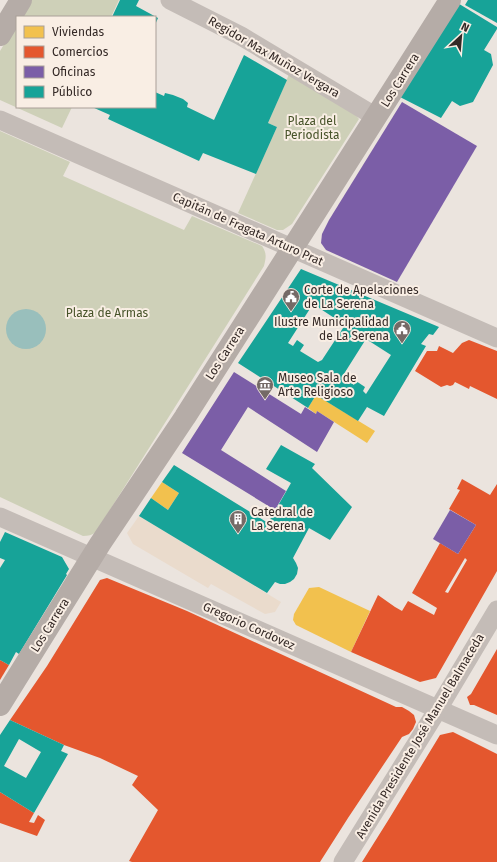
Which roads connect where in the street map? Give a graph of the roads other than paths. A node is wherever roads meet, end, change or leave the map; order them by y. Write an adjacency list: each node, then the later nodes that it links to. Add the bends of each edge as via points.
1 (21, 0): 4 (street)
2 (170, 0): 5 (street, Regidor Max Muñoz Vergara, via 241,36)
3 (450, 0): 5 (street, Los Carrera)
4 (0, 35)
5 (376, 117): 7 (street, Los Carrera)
6 (0, 120): 7 (street, Capitán de Fragata Arturo Prat)
7 (292, 248): 8 (street, Capitán de Fragata Arturo Prat); 10 (street, Los Carrera, via 185,417)
8 (497, 338)
9 (0, 517): 10 (street, Gregorio Cordovez)
10 (92, 557): 12 (street, Los Carrera); 13 (street, Gregorio Cordovez)
11 (497, 610): 13 (street, Avenida Presidente José Manuel Balmaceda)
12 (0, 705)
13 (438, 709): 14 (street, Gregorio Cordovez); 15 (street, Avenida Presidente José Manuel Balmaceda)
14 (497, 735)
15 (343, 862)

